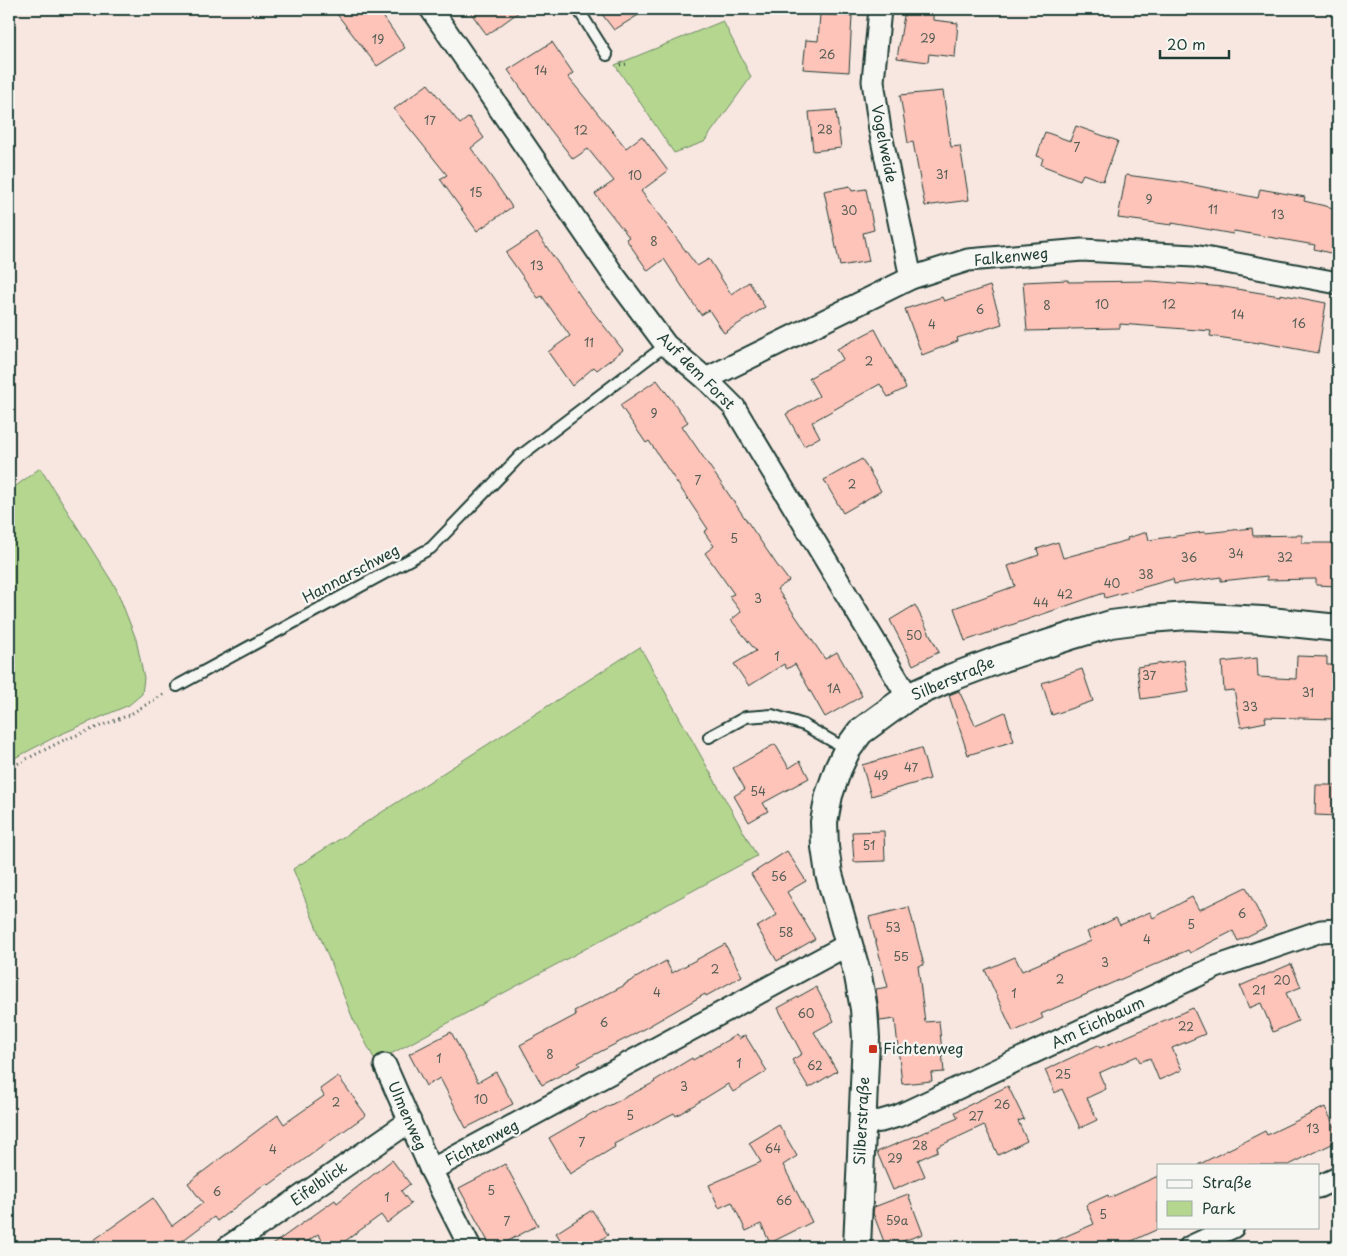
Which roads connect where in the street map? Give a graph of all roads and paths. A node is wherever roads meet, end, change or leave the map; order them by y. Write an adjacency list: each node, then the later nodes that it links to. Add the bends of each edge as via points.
1 (432, 9): 7 (street, Auf dem Forst, via 613,274)
2 (578, 9): 4 (lane)
3 (880, 9): 5 (street, Vogelweide, via 873,81)
4 (607, 54)
5 (911, 278): 6 (street, Falkenweg, via 968,260 1082,250 1194,256); 8 (street, Falkenweg)
6 (1338, 283)
7 (666, 345): 8 (street, Auf dem Forst); 10 (lane, Hannarschweg, via 520,456 431,548)
8 (706, 379): 11 (street, Auf dem Forst, via 734,407)
9 (1338, 628): 11 (street, Silberstraße, via 1188,616 1111,624 1003,658)
10 (178, 686): 14 (path, via 129,715 64,740)
11 (908, 697): 13 (street, Silberstraße, via 860,732)
12 (709, 737): 13 (lane, via 746,716 772,715 804,725)
13 (847, 750): 16 (street, Silberstraße, via 829,794 824,822 829,874)
14 (9, 768)
15 (1338, 930): 19 (street, Am Eichbaum, via 1321,931 1216,968 898,1116)
16 (849, 944): 19 (street, Silberstraße, via 864,1009 866,1038); 20 (street, Fichtenweg)
17 (385, 1065): 18 (street, Ulmenweg)
18 (410, 1121): 20 (street, Ulmenweg); 24 (street, Eifelblick)
19 (861, 1123): 26 (street, Silberstraße)
20 (431, 1170): 25 (street, Ulmenweg)
21 (1338, 1178): 22 (street)
22 (1320, 1186)
23 (1231, 1228): 27 (street)
24 (228, 1247)
25 (470, 1247)
26 (857, 1247)
27 (1190, 1247)

